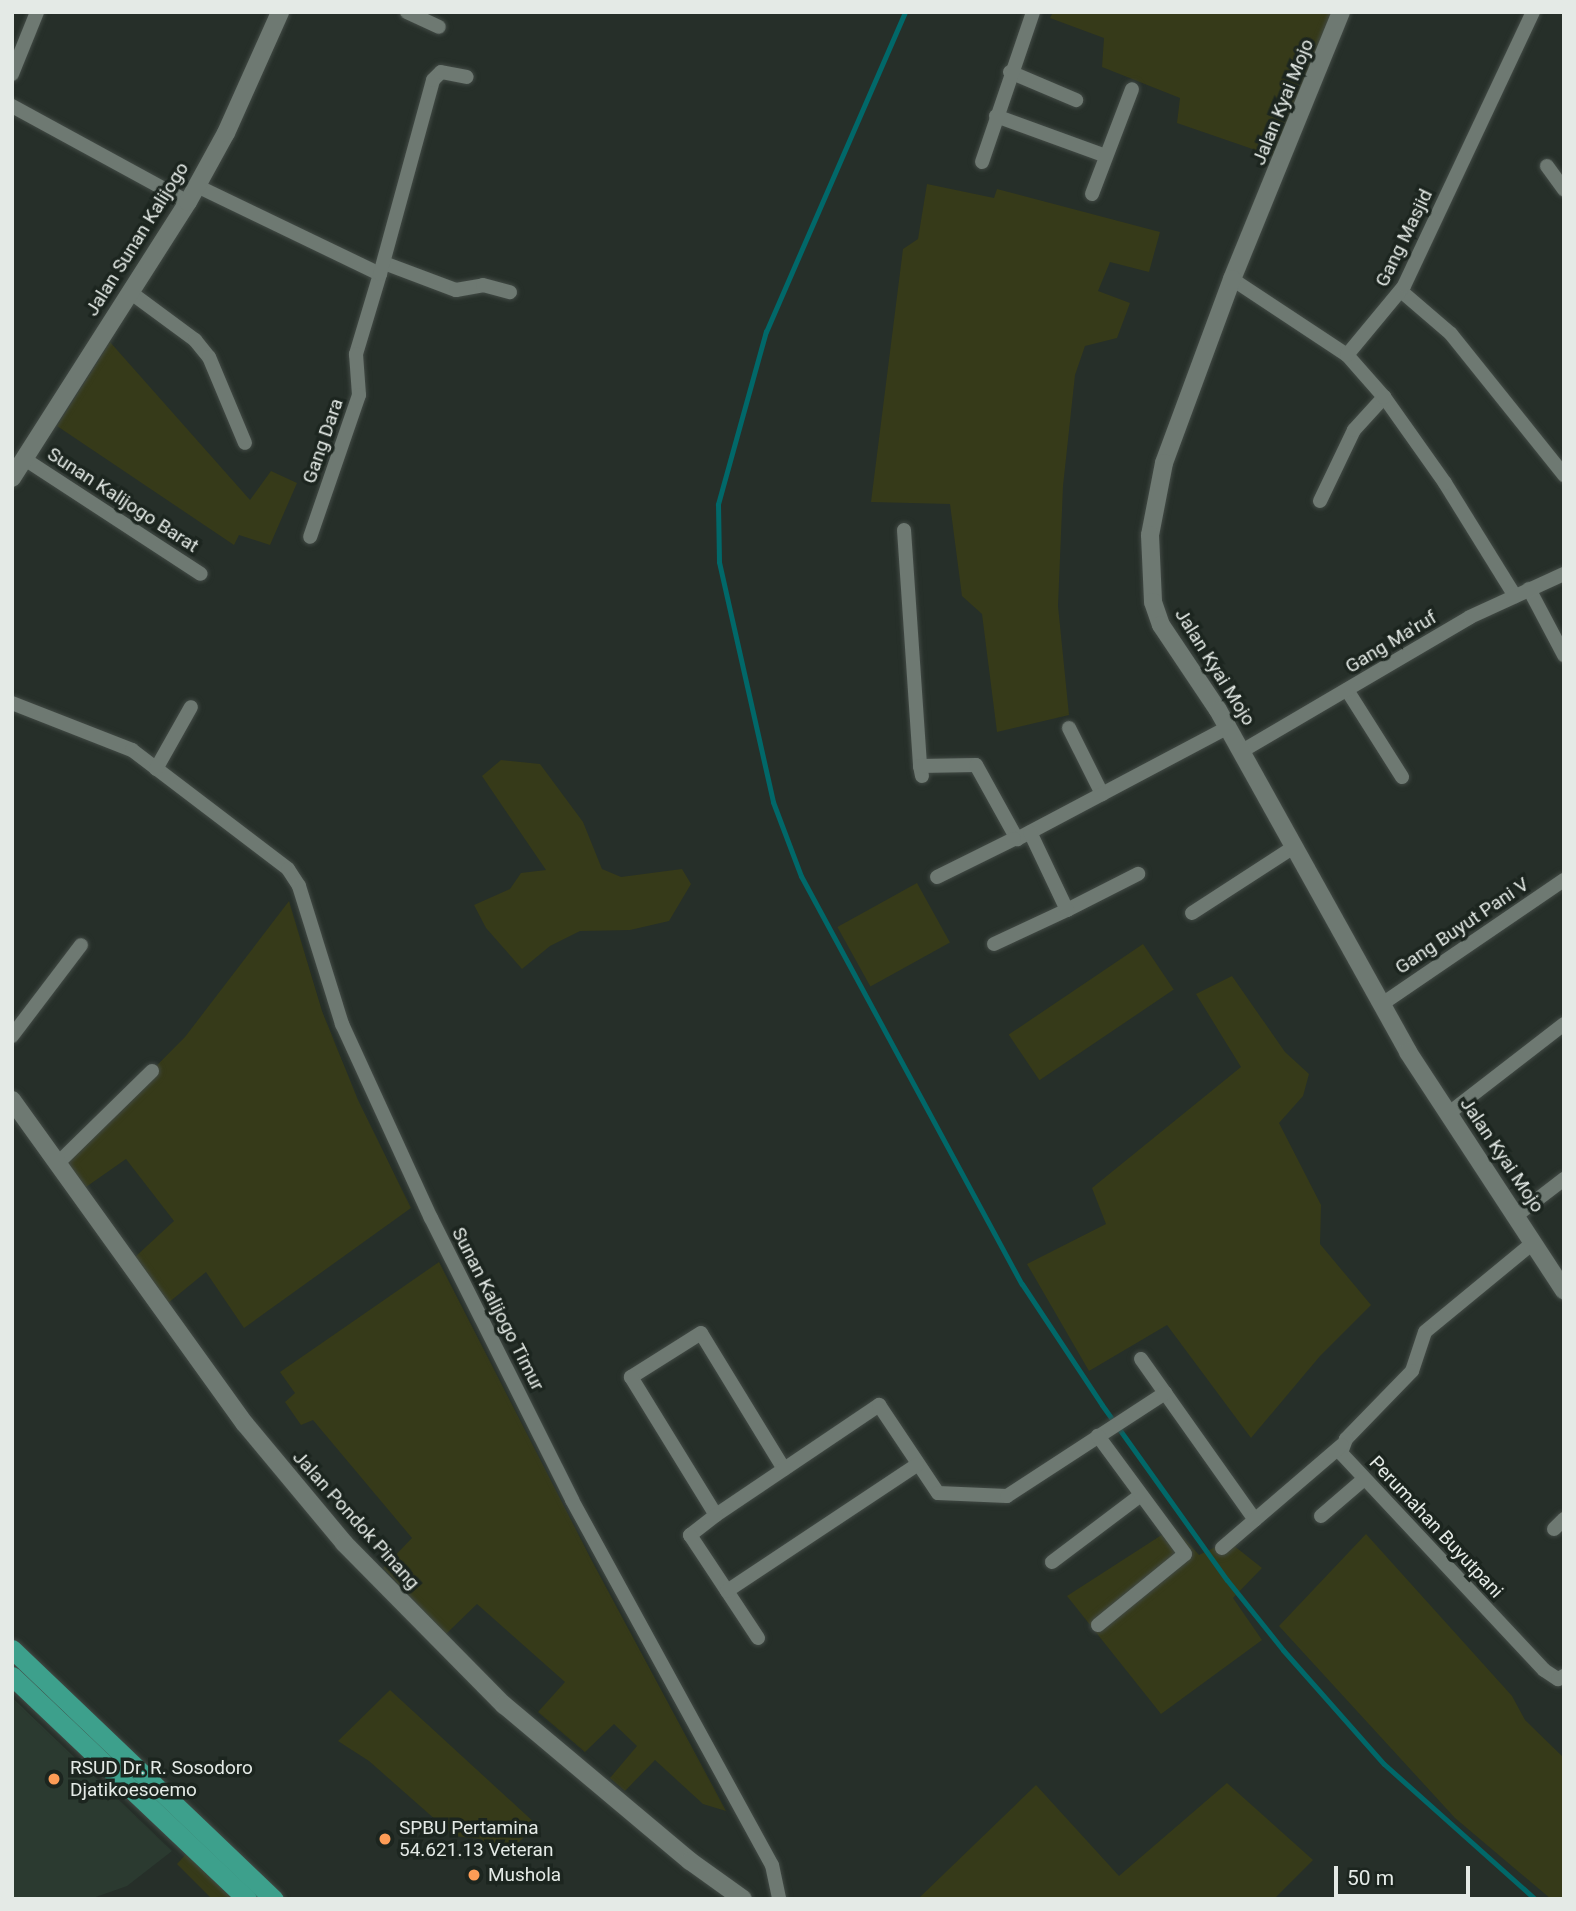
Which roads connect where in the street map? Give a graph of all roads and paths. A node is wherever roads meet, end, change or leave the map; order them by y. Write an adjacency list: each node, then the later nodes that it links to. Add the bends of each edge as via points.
1 (37, 12): 9 (street)
2 (280, 12): 19 (street, Jalan Sunan Kalijogo)
3 (407, 12): 7 (street)
4 (1033, 12): 8 (street)
5 (1341, 12): 22 (street, Jalan Kyai Mojo)
6 (1533, 12): 23 (street, Gang Masjid)
7 (439, 27)
8 (1010, 72): 12 (street); 14 (street)
9 (12, 74)
10 (467, 77): 21 (street, Gang Dara, via 440,72 433,80)
11 (1132, 89): 15 (street)
12 (1076, 100)
13 (12, 106): 19 (street)
14 (996, 116): 15 (street); 16 (street)
15 (1106, 156): 20 (street)
16 (982, 162)
17 (1547, 166): 18 (street)
18 (1564, 189)
19 (193, 194): 21 (street); 24 (street, Jalan Sunan Kalijogo)
20 (1092, 194)
21 (382, 268): 25 (street, via 456,290 484,285); 34 (street, Gang Dara, via 356,354 359,396)
22 (1232, 279): 26 (street); 42 (street, Jalan Kyai Mojo, via 1164,463 1150,535 1153,602 1161,625)
23 (1401, 291): 26 (street, Gang Masjid); 30 (street, via 1451,334)
24 (130, 292): 28 (street, via 195,340 209,357); 29 (street, Jalan Sunan Kalijogo)
25 (510, 292)
26 (1347, 355): 27 (street)
27 (1384, 397): 32 (street, via 1354,430); 37 (street)
28 (245, 443)
29 (23, 458): 31 (street, Jalan Sunan Kalijogo); 35 (street, Sunan Kalijogo Barat)
30 (1564, 475)
31 (12, 478)
32 (1320, 501)
33 (904, 530): 49 (street, via 921,771 976,765)
34 (310, 537)
35 (201, 574)
36 (1564, 574): 37 (street, Gang Ma'ruf)
37 (1522, 593): 38 (street); 39 (street, Gang Ma'ruf)
38 (1564, 655)
39 (1347, 690): 44 (street, Gang Ma'ruf); 46 (street)
40 (12, 702): 45 (street, Sunan Kalijogo Timur, via 102,735)
41 (191, 707): 45 (street)
42 (1227, 727): 44 (street, Jalan Kyai Mojo); 47 (street)
43 (1069, 728): 47 (street)
44 (1242, 751): 50 (street, Jalan Kyai Mojo)
45 (156, 769): 91 (street, Sunan Kalijogo Timur, via 288,869 299,886 342,1024 431,1218 572,1500 772,1865)
46 (1402, 777)
47 (1102, 794): 48 (street)
48 (1030, 832): 49 (street); 54 (street)
49 (1014, 839): 52 (street)
50 (1295, 846): 55 (street); 58 (street, Jalan Kyai Mojo)
51 (1138, 874): 54 (street)
52 (937, 877)
53 (1564, 880): 58 (street, Gang Buyut Pani V)
54 (1067, 910): 56 (street)
55 (1192, 913)
56 (994, 944)
57 (81, 945): 60 (street)
58 (1382, 1004): 63 (street, Jalan Kyai Mojo)
59 (1564, 1024): 63 (street)
60 (12, 1036)
61 (152, 1072): 64 (street)
62 (12, 1100): 64 (street, Jalan Pondok Pinang)
63 (1449, 1113): 66 (street, Jalan Kyai Mojo)
64 (57, 1164): 90 (street, Jalan Pondok Pinang, via 245,1424 344,1544 504,1705 690,1861)
65 (1564, 1178): 66 (street)
66 (1517, 1215): 67 (street, Jalan Kyai Mojo)
67 (1534, 1242): 68 (street, Jalan Kyai Mojo); 72 (street, via 1424,1332 1412,1371)
68 (1564, 1290)
69 (1141, 1359): 70 (street)
70 (1165, 1393): 71 (street); 79 (street)
71 (1104, 1433): 73 (street, via 1007,1496 938,1493); 76 (street)
72 (1342, 1445): 75 (street, Perumahan Buyutpani, via 1341,1453); 79 (street)
73 (917, 1465): 74 (street, via 879,1405); 82 (street)
74 (784, 1469): 77 (street); 77 (street, via 701,1333 631,1377)
75 (1364, 1479): 78 (street); 87 (street, Perumahan Buyutpani, via 1544,1670 1558,1679)
76 (1141, 1495): 81 (street); 83 (street, via 1185,1554)
77 (716, 1515): 82 (street, via 691,1535)
78 (1321, 1516)
79 (1255, 1520): 80 (street)
80 (1222, 1548)
81 (1052, 1562)
82 (727, 1591): 84 (street)
83 (1098, 1625)
84 (758, 1638)
85 (12, 1649): 89 (main road)
86 (12, 1676): 88 (main road)
87 (1564, 1676)
88 (247, 1899)
89 (274, 1899)
90 (743, 1899)
91 (779, 1899)

